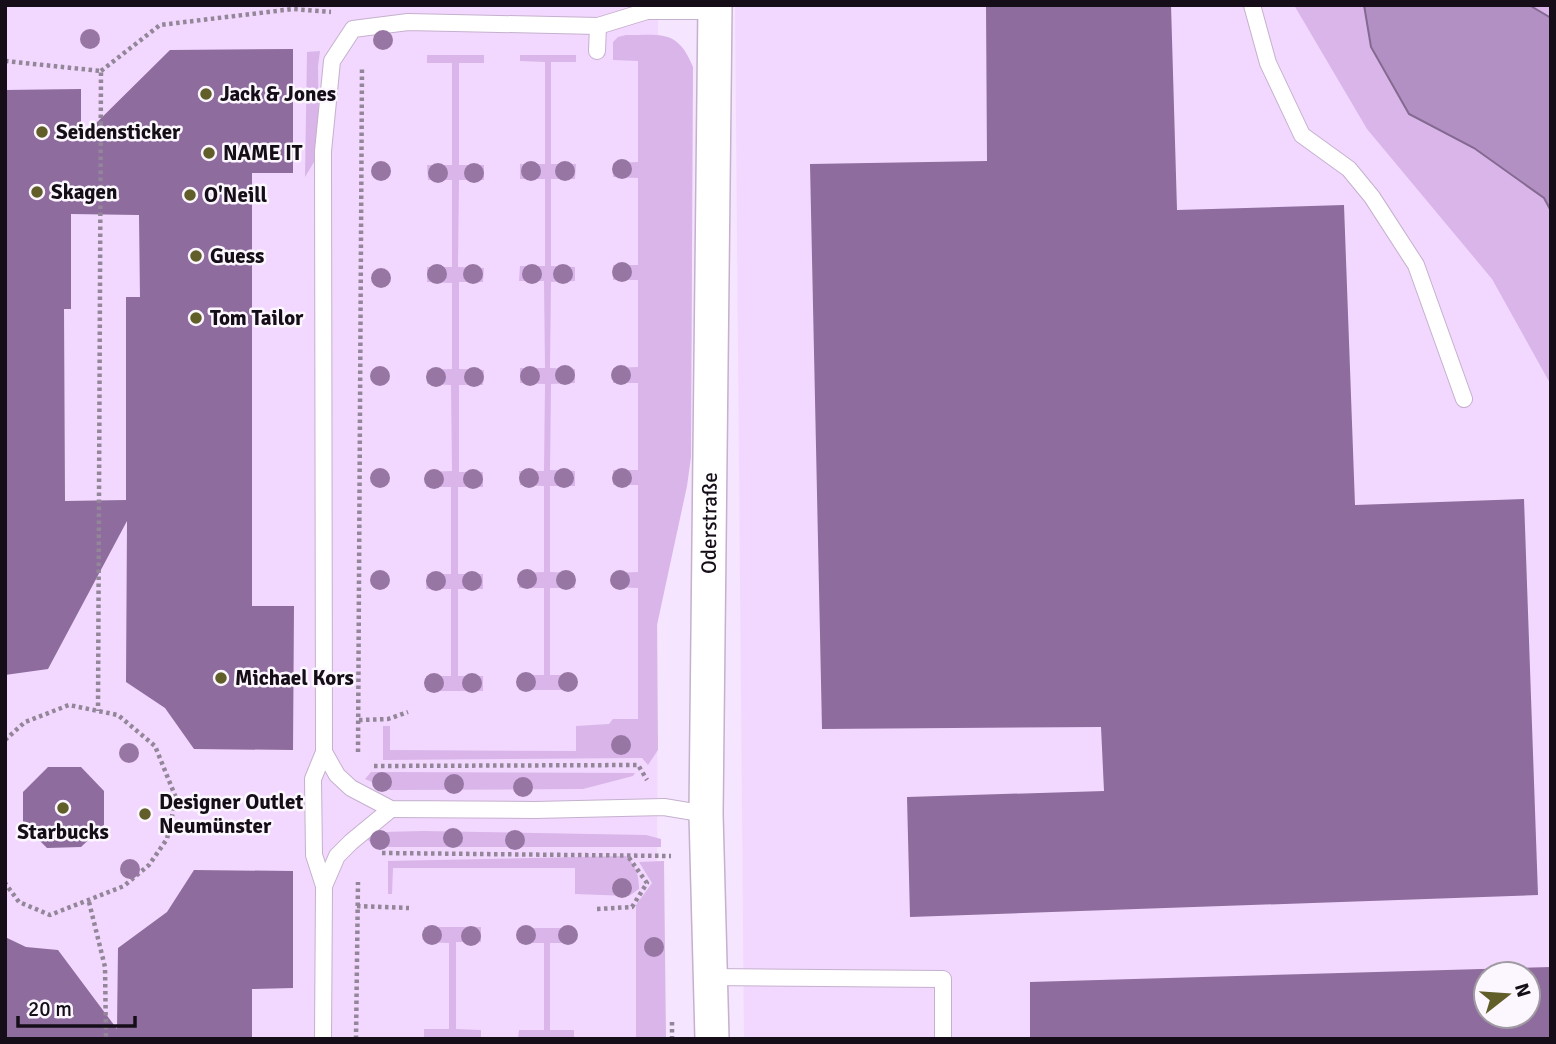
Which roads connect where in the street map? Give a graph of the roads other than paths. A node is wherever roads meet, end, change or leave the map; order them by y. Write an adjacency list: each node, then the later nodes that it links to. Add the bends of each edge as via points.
1 (1252, 5): 5 (lane, via 1268,63 1302,135 1349,169 1416,265)
2 (715, 8): 3 (lane, via 647,11); 8 (street, Oderstraße)
3 (598, 26): 4 (lane); 6 (lane, via 408,22 354,29 332,61 323,152)
4 (597, 51)
5 (1464, 399)
6 (324, 752): 7 (lane, via 351,789); 9 (lane, via 313,779 314,855)
7 (391, 809): 8 (lane, via 664,807); 9 (lane, via 337,856)
8 (706, 814): 10 (street, Oderstraße)
9 (324, 886): 11 (lane)
10 (709, 977): 12 (street, Oderstraße); 13 (lane, via 943,979)
11 (323, 1039)
12 (712, 1039)
13 (943, 1039)

